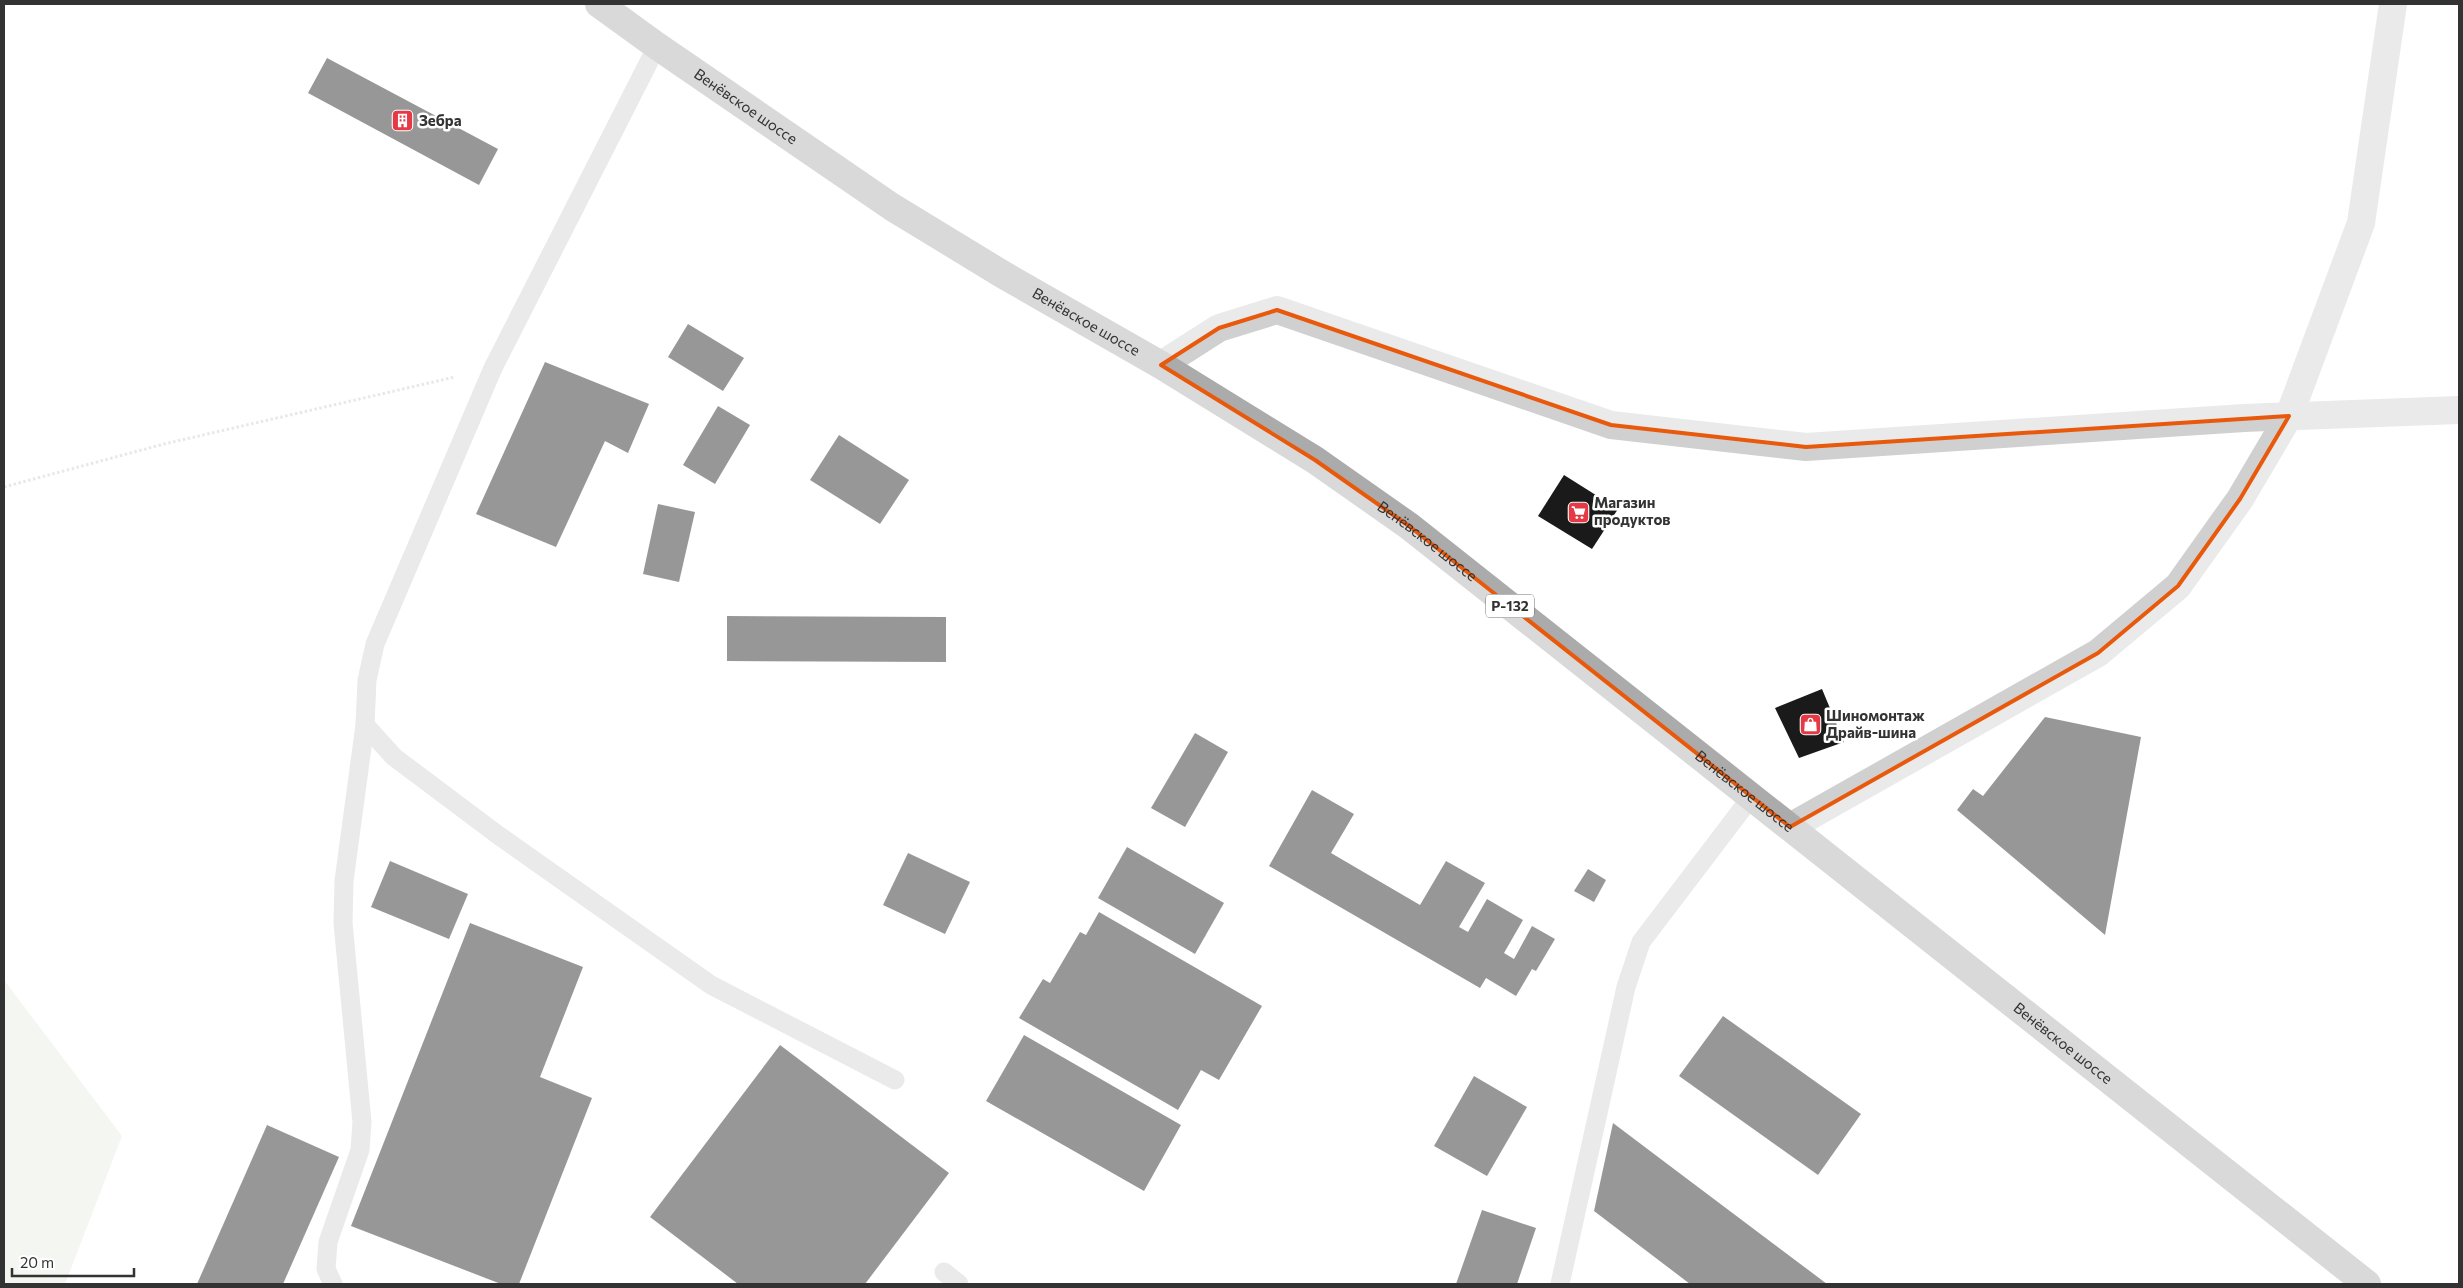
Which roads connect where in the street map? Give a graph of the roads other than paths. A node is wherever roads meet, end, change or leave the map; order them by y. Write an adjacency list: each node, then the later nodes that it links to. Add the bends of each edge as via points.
1 (599, 4): 3 (main road, Венёвское шоссе / Р-132)
2 (2393, 4): 6 (street, via 2361,223)
3 (657, 46): 4 (main road, Венёвское шоссе / Р-132, via 892,207); 7 (lane, via 493,368 375,644 367,680)
4 (1161, 365): 6 (street, via 1219,328 1277,310 1611,425 1806,447); 8 (main road, Венёвское шоссе / Р-132, via 1315,460 1409,526)
5 (2459, 410): 6 (street)
6 (2289, 416): 9 (street, via 2240,499 2178,586 2098,653)
7 (365, 725): 10 (lane, via 394,757 483,824 711,984); 12 (lane, via 344,881 343,923 362,1122 360,1150 328,1242 326,1269)
8 (1752, 796): 9 (main road, Венёвское шоссе / Р-132); 14 (lane, via 1641,942 1626,987)
9 (1790, 827): 15 (main road, Венёвское шоссе / Р-132)
10 (895, 1080)
11 (944, 1272): 13 (lane)
12 (333, 1284)
13 (959, 1284)
14 (1560, 1284)
15 (2367, 1284)

